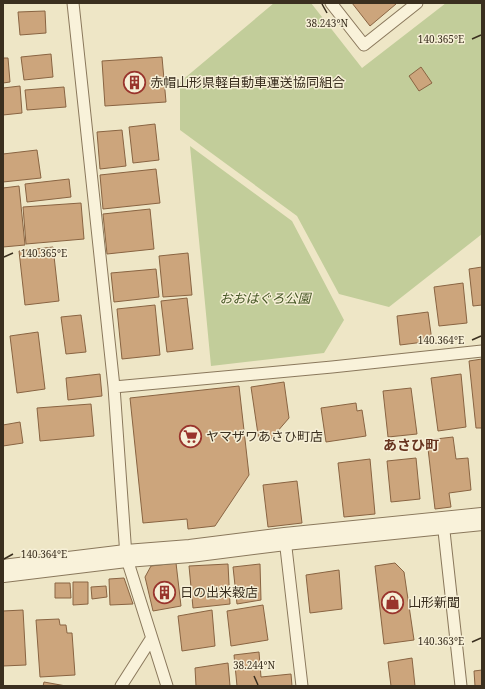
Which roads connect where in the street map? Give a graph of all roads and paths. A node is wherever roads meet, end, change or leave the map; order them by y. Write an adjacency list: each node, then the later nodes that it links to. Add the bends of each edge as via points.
1 (73, 3): 5 (lane)
2 (331, 3): 3 (lane, via 364,45)
3 (417, 3)
4 (482, 351): 5 (lane)
5 (114, 387): 9 (lane)
6 (482, 519): 7 (street)
7 (443, 522): 8 (street); 15 (lane)
8 (286, 539): 9 (street); 14 (lane)
9 (126, 556): 10 (street); 11 (lane)
10 (3, 571)
11 (151, 639): 12 (lane); 13 (lane)
12 (122, 686)
13 (167, 686)
14 (302, 686)
15 (461, 686)

